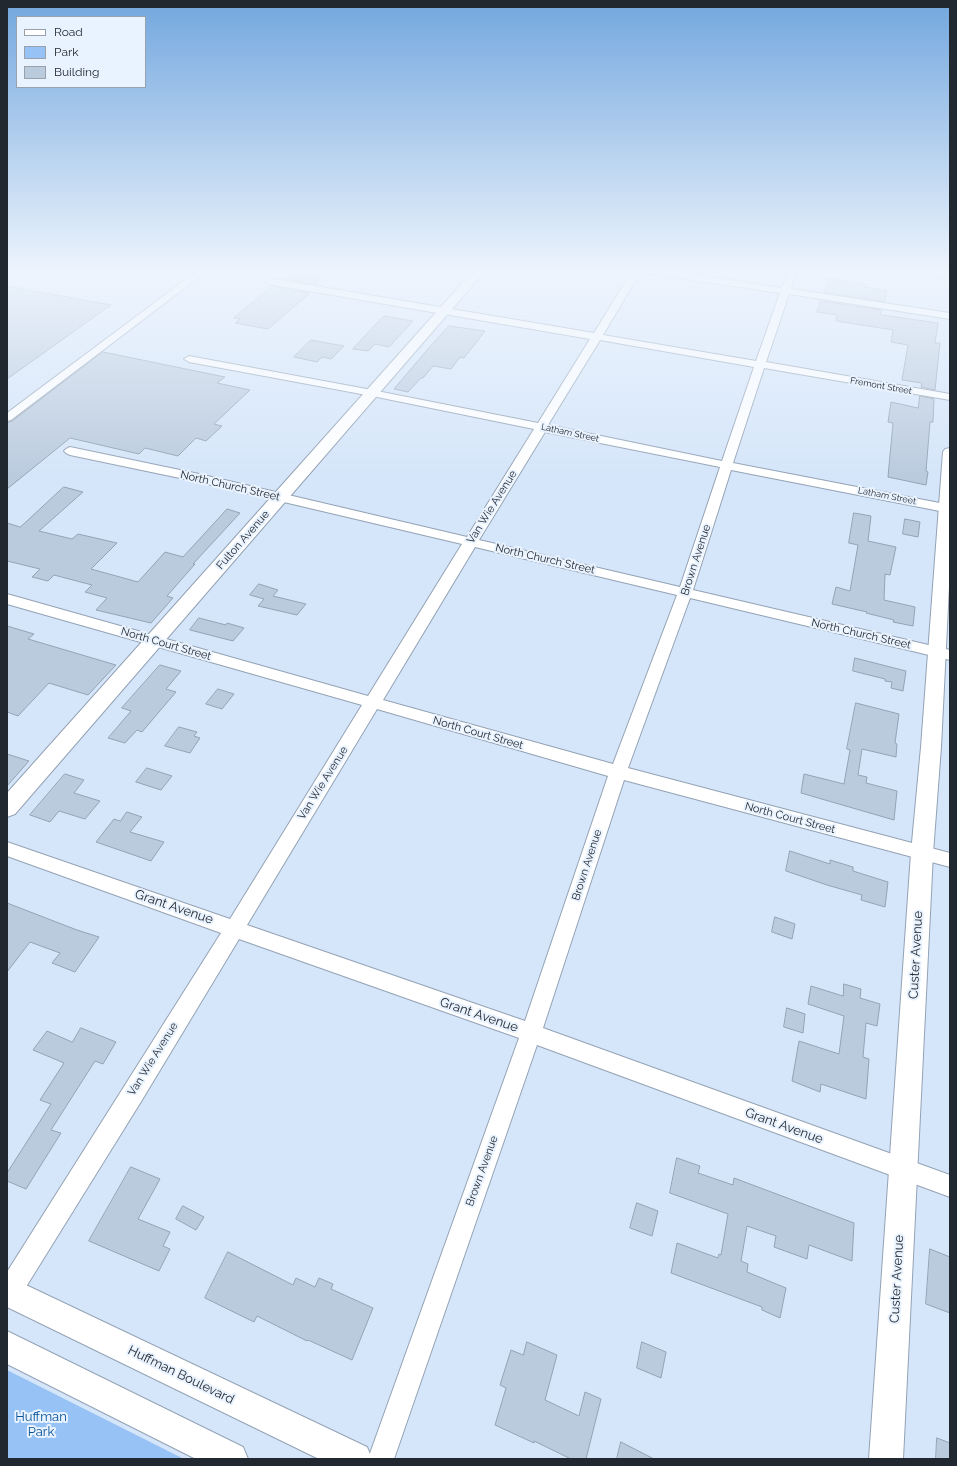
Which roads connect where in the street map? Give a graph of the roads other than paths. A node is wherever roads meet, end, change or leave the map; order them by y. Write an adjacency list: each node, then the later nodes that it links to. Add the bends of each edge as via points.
1 (112, 339): 10 (street)
2 (419, 339): 8 (street, Fulton Avenue)
3 (595, 339): 11 (street, Van Wie Avenue)
4 (616, 339): 7 (street, Fremont Street)
5 (769, 339): 7 (street, Brown Avenue)
6 (189, 359): 8 (street, Latham Street)
7 (760, 365): 9 (street, Fremont Street); 14 (street, Brown Avenue)
8 (372, 393): 11 (street, Latham Street); 15 (street, Fulton Avenue)
9 (950, 398)
10 (7, 418)
11 (542, 427): 14 (street, Latham Street); 17 (street, Van Wie Avenue)
12 (70, 451): 15 (street, North Church Street)
13 (950, 452): 16 (street, Custer Avenue)
14 (726, 465): 16 (street, Latham Street); 18 (street, Brown Avenue)
15 (280, 498): 17 (street, North Church Street); 20 (street, Fulton Avenue)
16 (948, 508): 21 (street, Custer Avenue)
17 (471, 542): 18 (street, North Church Street); 22 (street, Van Wie Avenue)
18 (685, 592): 21 (street, North Church Street); 23 (street, Brown Avenue)
19 (7, 599): 20 (street, North Court Street)
20 (155, 640): 22 (street, North Court Street); 24 (street, Fulton Avenue)
21 (943, 653): 26 (street, Custer Avenue, via 931,747)
22 (372, 703): 23 (street, North Court Street); 28 (street, Van Wie Avenue)
23 (618, 772): 26 (street, North Court Street); 29 (street, Brown Avenue)
24 (7, 808)
25 (7, 849): 28 (street, Grant Avenue)
26 (922, 852): 27 (street, North Court Street); 30 (street, Custer Avenue)
27 (950, 860)
28 (234, 929): 29 (street, Grant Avenue); 32 (street, Van Wie Avenue)
29 (531, 1033): 30 (street, Grant Avenue); 36 (street, Brown Avenue)
30 (903, 1169): 31 (street, Grant Avenue); 37 (street, Custer Avenue)
31 (950, 1186)
32 (7, 1292): 35 (street, Huffman Boulevard)
33 (7, 1347): 34 (street)
34 (231, 1459)
35 (355, 1459)
36 (381, 1459)
37 (886, 1459)

